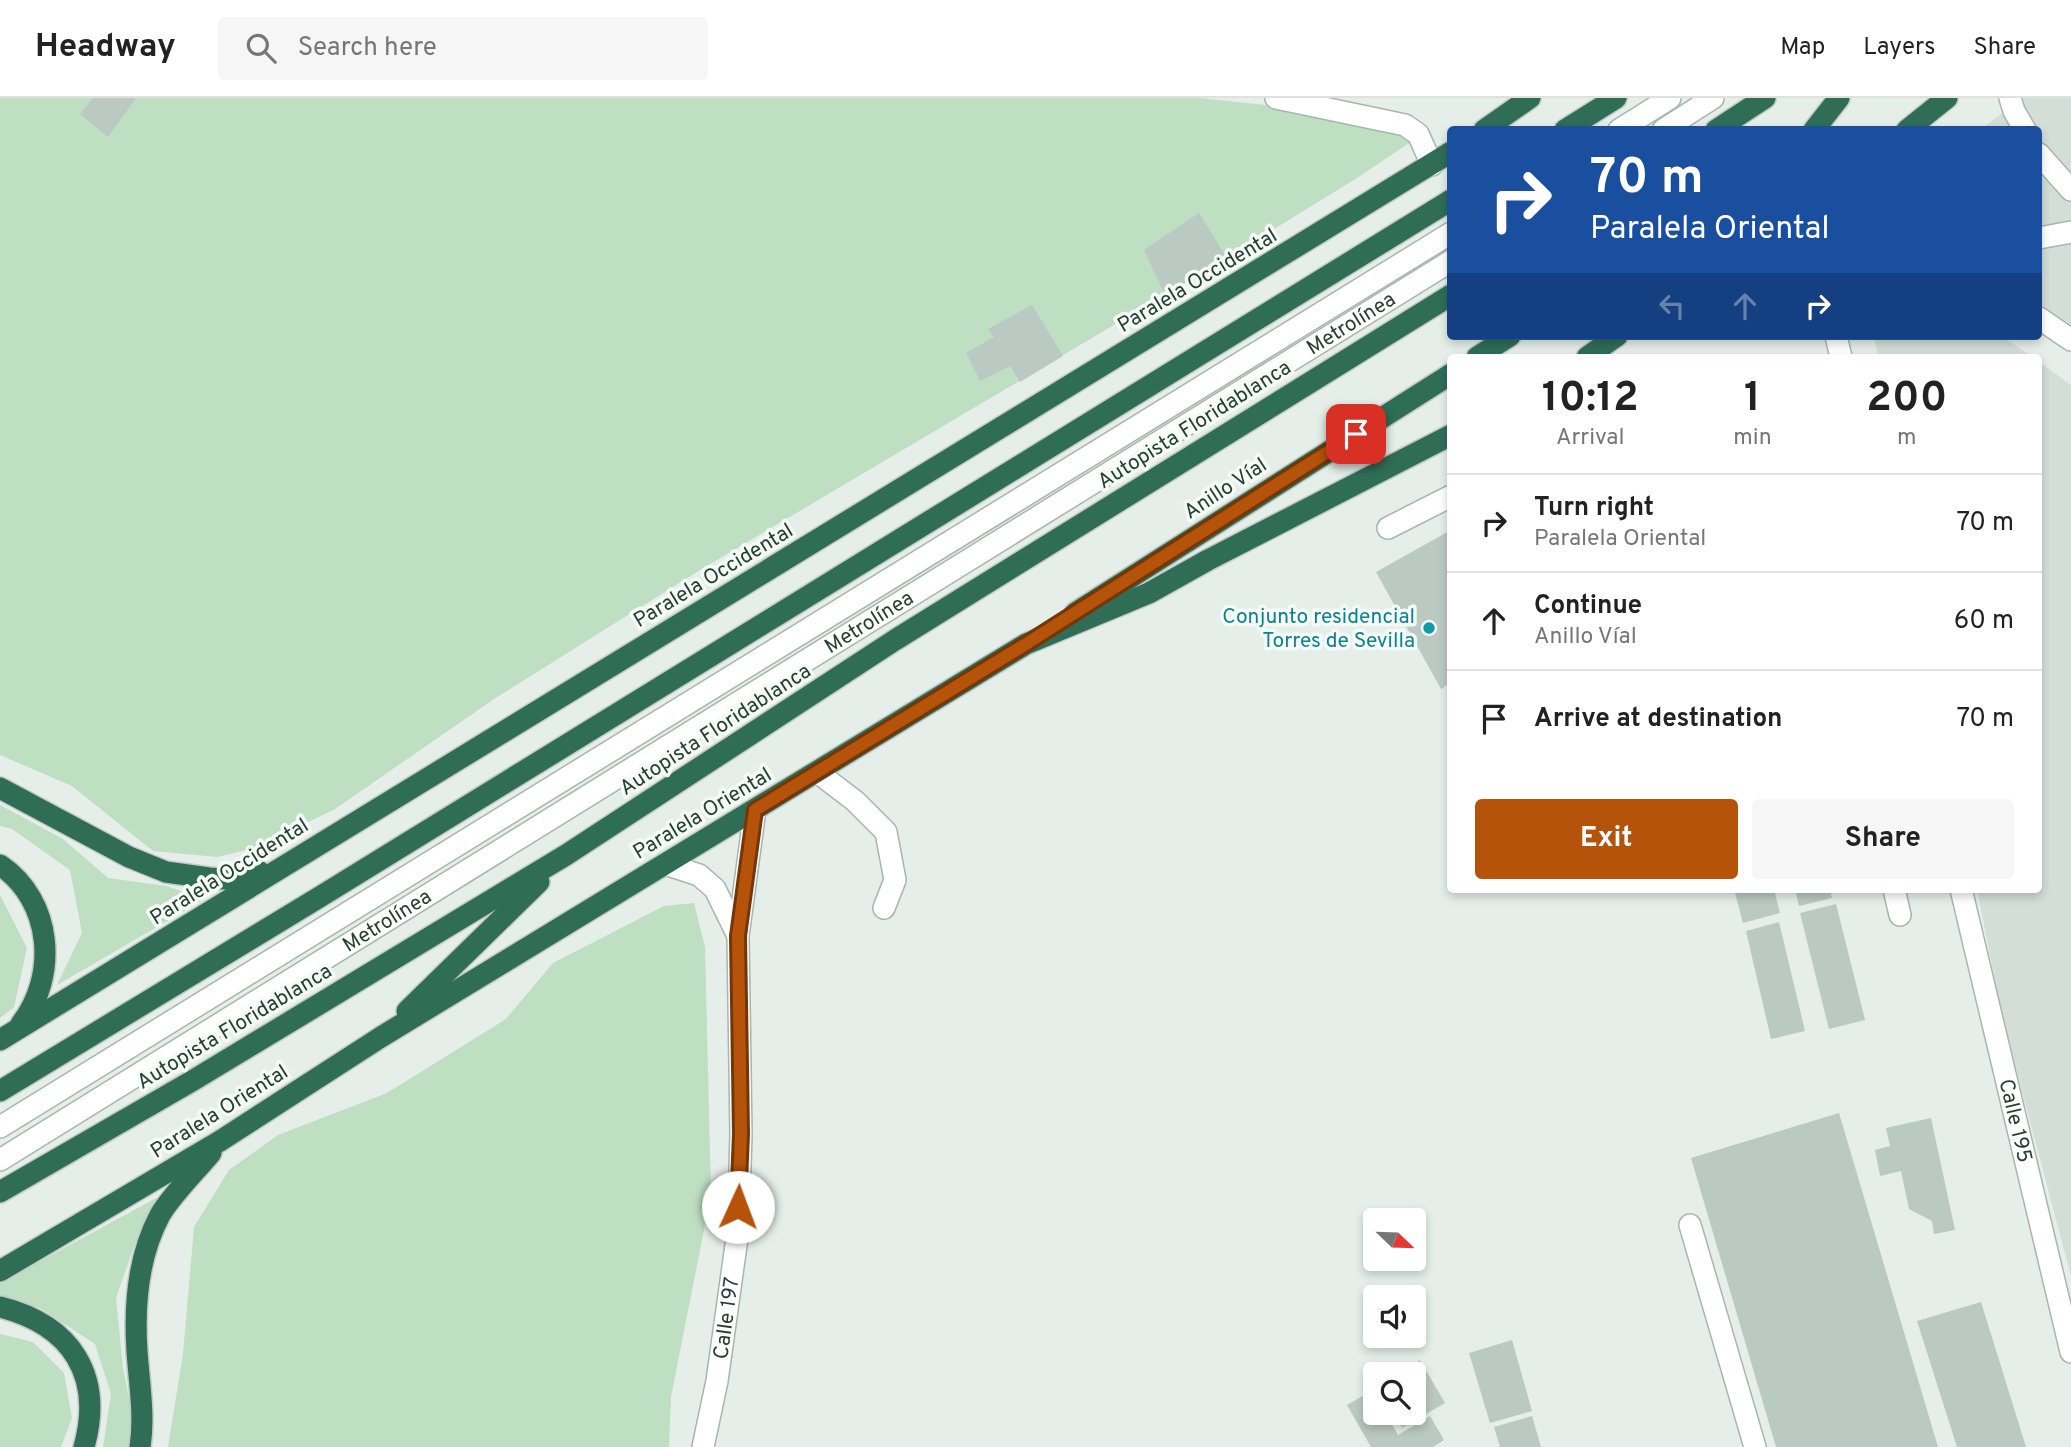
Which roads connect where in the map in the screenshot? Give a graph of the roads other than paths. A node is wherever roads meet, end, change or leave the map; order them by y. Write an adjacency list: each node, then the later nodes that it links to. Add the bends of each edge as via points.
1 (1276, 98): 20 (street, via 1405,125 1418,134)
2 (1530, 98): 10 (highway)
3 (1616, 98): 11 (highway)
4 (1670, 98): 12 (street)
5 (1713, 98): 13 (street)
6 (1765, 98): 14 (highway)
7 (1839, 98): 15 (highway)
8 (1947, 98): 16 (highway)
9 (2010, 98): 17 (street)
10 (1490, 126)
11 (1571, 126)
12 (1625, 126)
13 (1669, 126)
14 (1722, 126)
15 (1817, 126)
16 (1912, 126)
17 (2023, 126)
18 (1447, 155): 20 (highway, Paralela Occidental)
19 (2042, 157): 21 (street)
20 (1432, 164): 43 (highway, Paralela Occidental)
21 (2071, 190)
22 (1447, 202): 53 (highway)
23 (2071, 232): 25 (street)
24 (1447, 235): 54 (street, Metrolínea)
25 (2042, 237)
26 (1447, 263): 56 (street, Metrolínea)
27 (1447, 297): 42 (highway, Autopista Floridablanca, via 895,640)
28 (2042, 320): 31 (street)
29 (1504, 340): 32 (highway)
30 (1611, 340): 33 (highway)
31 (2071, 340)
32 (1482, 354)
33 (1591, 354)
34 (1447, 377): 38 (highway, Anillo Víal)
35 (1447, 437): 38 (highway, Paralela Oriental, via 1149,593)
36 (1447, 498): 37 (street)
37 (1388, 528)
38 (1026, 644): 39 (highway, Paralela Oriental)
39 (817, 772): 41 (highway, Paralela Oriental); 48 (street, via 886,832 895,880)
40 (0, 788): 43 (highway, via 166,872 240,880)
41 (755, 810): 44 (highway, Paralela Oriental); 50 (street, Calle 197)
42 (566, 855): 52 (highway); 57 (highway, Autopista Floridablanca)
43 (292, 860): 51 (highway, Paralela Occidental)
44 (666, 864): 50 (street, Calle 197, via 699,876 715,889); 52 (highway, Paralela Oriental)
45 (0, 865): 51 (highway, via 25,888 45,936 42,987 31,1011)
46 (1895, 893): 49 (street)
47 (1962, 893): 61 (street, Calle 195)
48 (884, 908)
49 (1900, 915)
50 (738, 936): 64 (street, Calle 197, via 738,1231)
51 (8, 1036)
52 (381, 1037): 55 (highway, Paralela Oriental)
53 (0, 1091)
54 (0, 1128)
55 (220, 1141): 59 (highway, Paralela Oriental); 63 (highway, via 161,1214 147,1250 135,1316 143,1416)
56 (0, 1160)
57 (0, 1192)
58 (1690, 1225): 65 (street)
59 (0, 1271)
60 (0, 1307): 62 (highway, via 25,1313 48,1326 68,1344 82,1367 90,1420)
61 (2071, 1352)
62 (84, 1447)
63 (140, 1447)
64 (703, 1447)
65 (1755, 1447)

